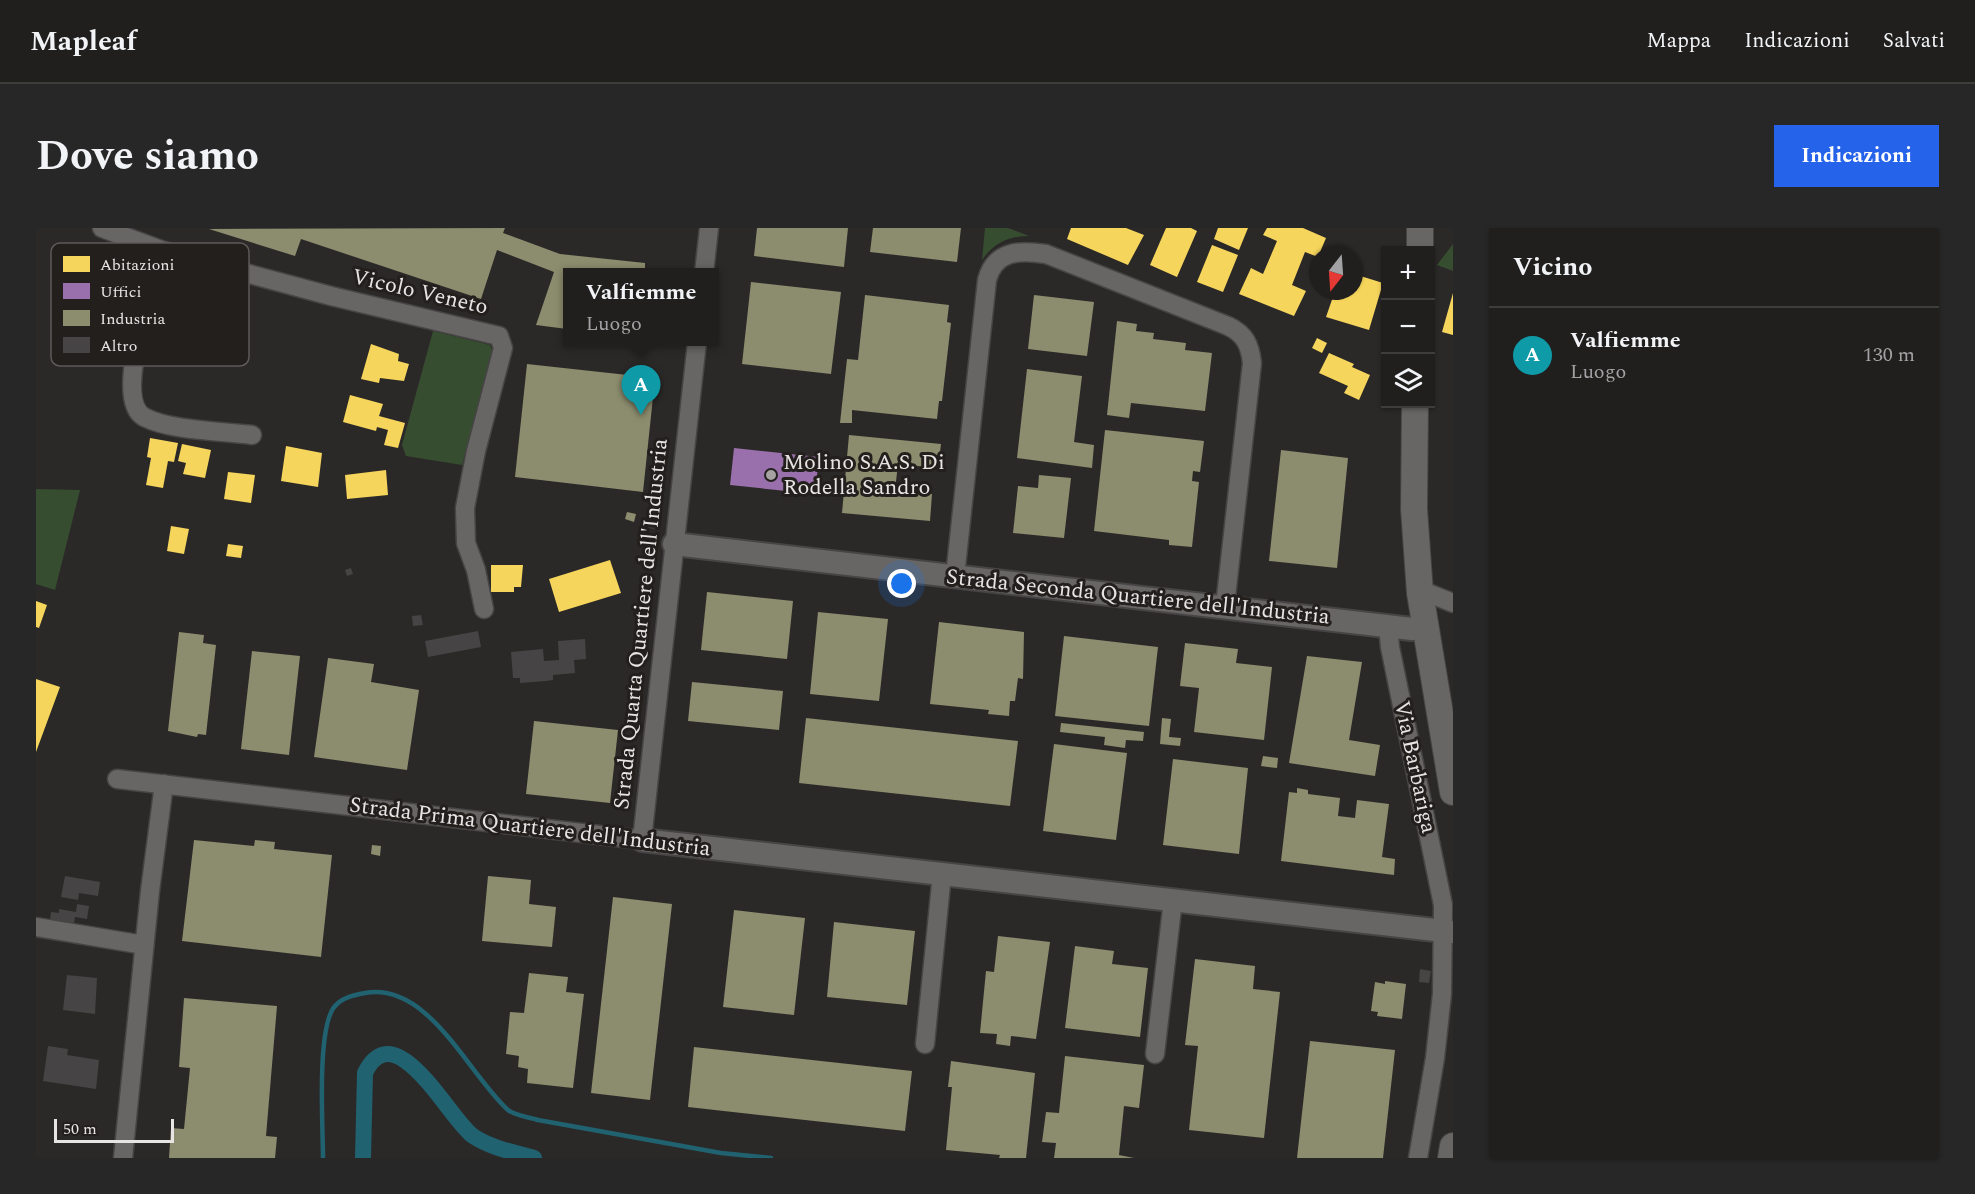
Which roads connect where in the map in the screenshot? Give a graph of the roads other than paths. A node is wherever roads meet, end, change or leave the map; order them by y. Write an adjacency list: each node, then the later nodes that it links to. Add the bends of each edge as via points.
1 (102, 228): 4 (street, Vicolo Veneto)
2 (709, 228): 6 (street)
3 (1420, 228): 5 (main road)
4 (142, 243)
5 (1420, 246)
6 (705, 268)
7 (249, 274): 17 (street, Vicolo Veneto, via 499,336 503,348 465,508 466,543)
8 (697, 346): 12 (street, Strada Quarta Quartiere dell'Industria)
9 (133, 366): 11 (street, via 132,398 141,416 167,424)
10 (1415, 408): 14 (main road, Via Barbariga, via 1414,509)
11 (252, 435)
12 (674, 544): 13 (street, Strada Seconda Quartiere dell'Industria); 23 (street, Strada Quarta Quartiere dell'Industria)
13 (955, 576): 16 (street, Strada Seconda Quartiere dell'Industria); 16 (street, via 987,280 993,266 1004,256 1029,251 1046,254 1228,326 1247,341 1252,363)
14 (1420, 593): 15 (street); 19 (main road, Via Barbariga)
15 (1453, 603)
16 (1225, 606): 18 (street, Strada Seconda Quartiere dell'Industria)
17 (484, 609)
18 (1388, 626): 19 (street, Strada Seconda Quartiere dell'Industria); 27 (street, Via Barbariga)
19 (1424, 628): 22 (main road, Via Barbariga)
20 (117, 779): 21 (street, Strada Prima Quartiere dell'Industria)
21 (164, 784): 23 (street, Strada Prima Quartiere dell'Industria); 28 (street)
22 (1453, 792)
23 (642, 840): 24 (street, Strada Prima Quartiere dell'Industria)
24 (942, 874): 25 (street, Strada Prima Quartiere dell'Industria); 29 (street)
25 (1173, 900): 27 (street, Strada Prima Quartiere dell'Industria); 30 (street)
26 (36, 927): 28 (street)
27 (1447, 932): 33 (street, Via Barbariga, via 1435,1058)
28 (144, 945): 32 (street)
29 (925, 1044)
30 (1155, 1054)
31 (1453, 1146): 34 (main road)
32 (123, 1158)
33 (1418, 1158)
34 (1451, 1158)

